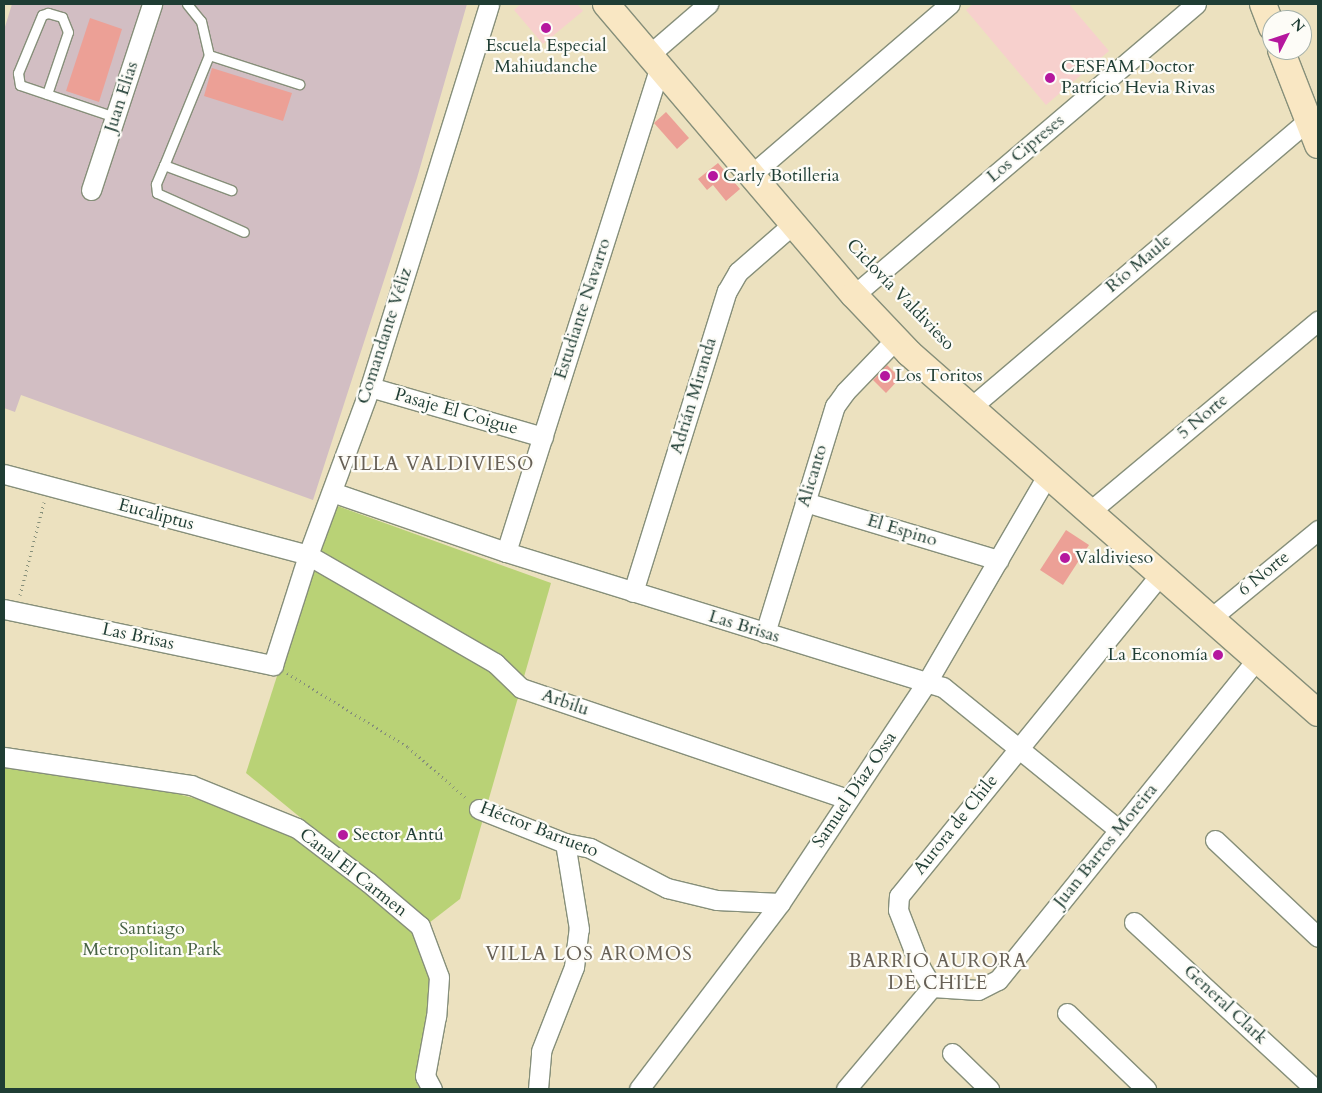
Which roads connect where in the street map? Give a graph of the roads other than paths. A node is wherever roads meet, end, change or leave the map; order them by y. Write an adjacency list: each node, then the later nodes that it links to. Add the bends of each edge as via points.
1 (152, 4): 13 (street, Juan Elias)
2 (187, 4): 8 (lane, via 201,21)
3 (489, 4): 25 (street, Comandante Véliz)
4 (606, 4): 9 (street)
5 (708, 4): 9 (street)
6 (950, 4): 17 (street)
7 (1196, 4): 22 (street, Los Cipreses)
8 (209, 55): 11 (lane); 16 (lane)
9 (655, 60): 17 (street); 27 (street, Estudiante Navarro)
10 (1285, 60): 14 (street)
11 (299, 84)
12 (47, 94): 12 (lane, via 20,85 18,73 42,15 48,13 62,17 68,32); 13 (lane)
13 (115, 117): 18 (street, Juan Elias)
14 (1308, 120): 15 (street); 26 (street, Río Maule)
15 (1318, 145)
16 (164, 165): 19 (lane); 21 (lane, via 156,184 157,193)
17 (751, 175): 20 (street)
18 (91, 190)
19 (231, 190)
20 (794, 224): 22 (street); 38 (street, Adrián Miranda, via 738,272 727,291)
21 (244, 232)
22 (854, 295): 24 (street)
23 (1318, 321): 32 (street, 5 Norte)
24 (895, 340): 26 (street); 31 (street, Alicanto, via 835,406)
25 (370, 387): 27 (street, Pasaje El Coigue); 30 (street, Comandante Véliz)
26 (970, 408): 29 (street)
27 (543, 437): 34 (street, Estudiante Navarro)
28 (4, 474): 35 (street, Eucaliptus)
29 (1047, 476): 32 (street); 36 (street, Samuel Díaz Ossa)
30 (332, 492): 34 (street, Las Brisas); 35 (street, Comandante Véliz)
31 (805, 502): 36 (street, El Espino); 41 (street, Alicanto)
32 (1088, 513): 37 (street)
33 (1318, 530): 40 (street, 6 Norte)
34 (506, 552): 38 (street, Las Brisas)
35 (308, 555): 43 (street, Comandante Véliz); 48 (street, Arbilu, via 495,663 521,688)
36 (998, 560): 44 (street, Samuel Díaz Ossa)
37 (1160, 575): 40 (street); 46 (street, Aurora de Chile)
38 (633, 592): 41 (street, Las Brisas)
39 (10, 611): 43 (street, Las Brisas)
40 (1211, 618): 42 (street)
41 (765, 633): 44 (street, Las Brisas)
42 (1257, 659): 45 (street); 50 (street, Juan Barros Moreira)
43 (273, 665)
44 (928, 682): 46 (street, Las Brisas, via 943,687); 48 (street, Samuel Díaz Ossa)
45 (1318, 713)
46 (1019, 748): 50 (street, Las Brisas); 56 (street, Aurora de Chile, via 899,896 898,910 920,969)
47 (4, 757): 59 (street, Canal El Carmen, via 191,785 298,828 368,882 420,926 439,977 425,1076)
48 (847, 799): 53 (street, Samuel Díaz Ossa)
49 (479, 809): 52 (street, Héctor Barrueto)
50 (1119, 830): 56 (street, Juan Barros Moreira, via 998,980 978,990)
51 (1215, 840): 55 (street)
52 (565, 843): 53 (street, Héctor Barrueto, via 590,848 667,888 717,900); 60 (street, via 579,929 574,967 541,1051)
53 (780, 903): 61 (street, Samuel Díaz Ossa)
54 (1134, 922): 65 (street, General Clark)
55 (1318, 937)
56 (932, 987): 62 (street)
57 (1067, 1013): 64 (street)
58 (952, 1053): 63 (street)
59 (432, 1089)
60 (538, 1089)
61 (640, 1089)
62 (846, 1089)
63 (989, 1089)
64 (1146, 1089)
65 (1315, 1089)

